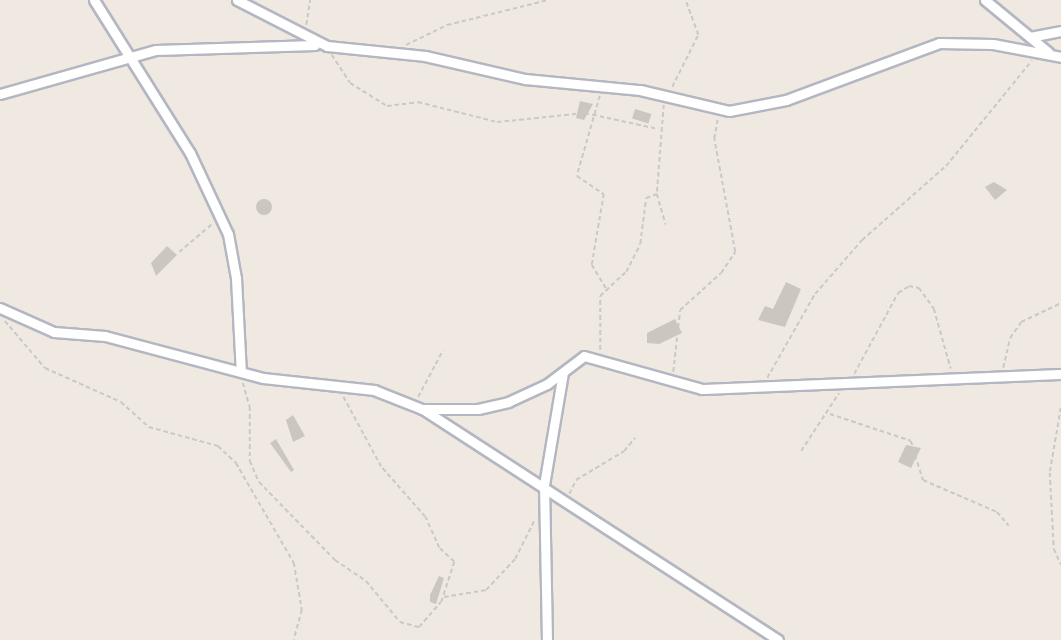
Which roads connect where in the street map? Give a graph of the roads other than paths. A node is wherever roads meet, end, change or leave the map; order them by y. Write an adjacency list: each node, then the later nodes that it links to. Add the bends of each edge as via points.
1 (94, 0): 7 (street)
2 (237, 0): 6 (street, via 303,38)
3 (985, 0): 5 (street)
4 (1061, 31): 5 (street)
5 (1030, 37): 8 (street)
6 (323, 45): 7 (street, via 183,46); 8 (street, via 425,56 547,83 668,95 719,110 786,100 939,44 972,42)
7 (130, 55): 9 (street); 11 (street, via 218,209 234,255)
8 (1058, 57)
9 (0, 94)
10 (0, 308): 11 (street, via 54,332 105,336)
11 (241, 372): 14 (street, via 382,392)
12 (563, 373): 13 (street, via 579,357 598,357 678,386 761,388); 14 (street, via 494,407); 15 (street)
13 (1061, 374)
14 (419, 408): 15 (street, via 476,448)
15 (544, 485): 16 (street); 17 (street, via 681,582)
16 (547, 640)
17 (778, 640)

